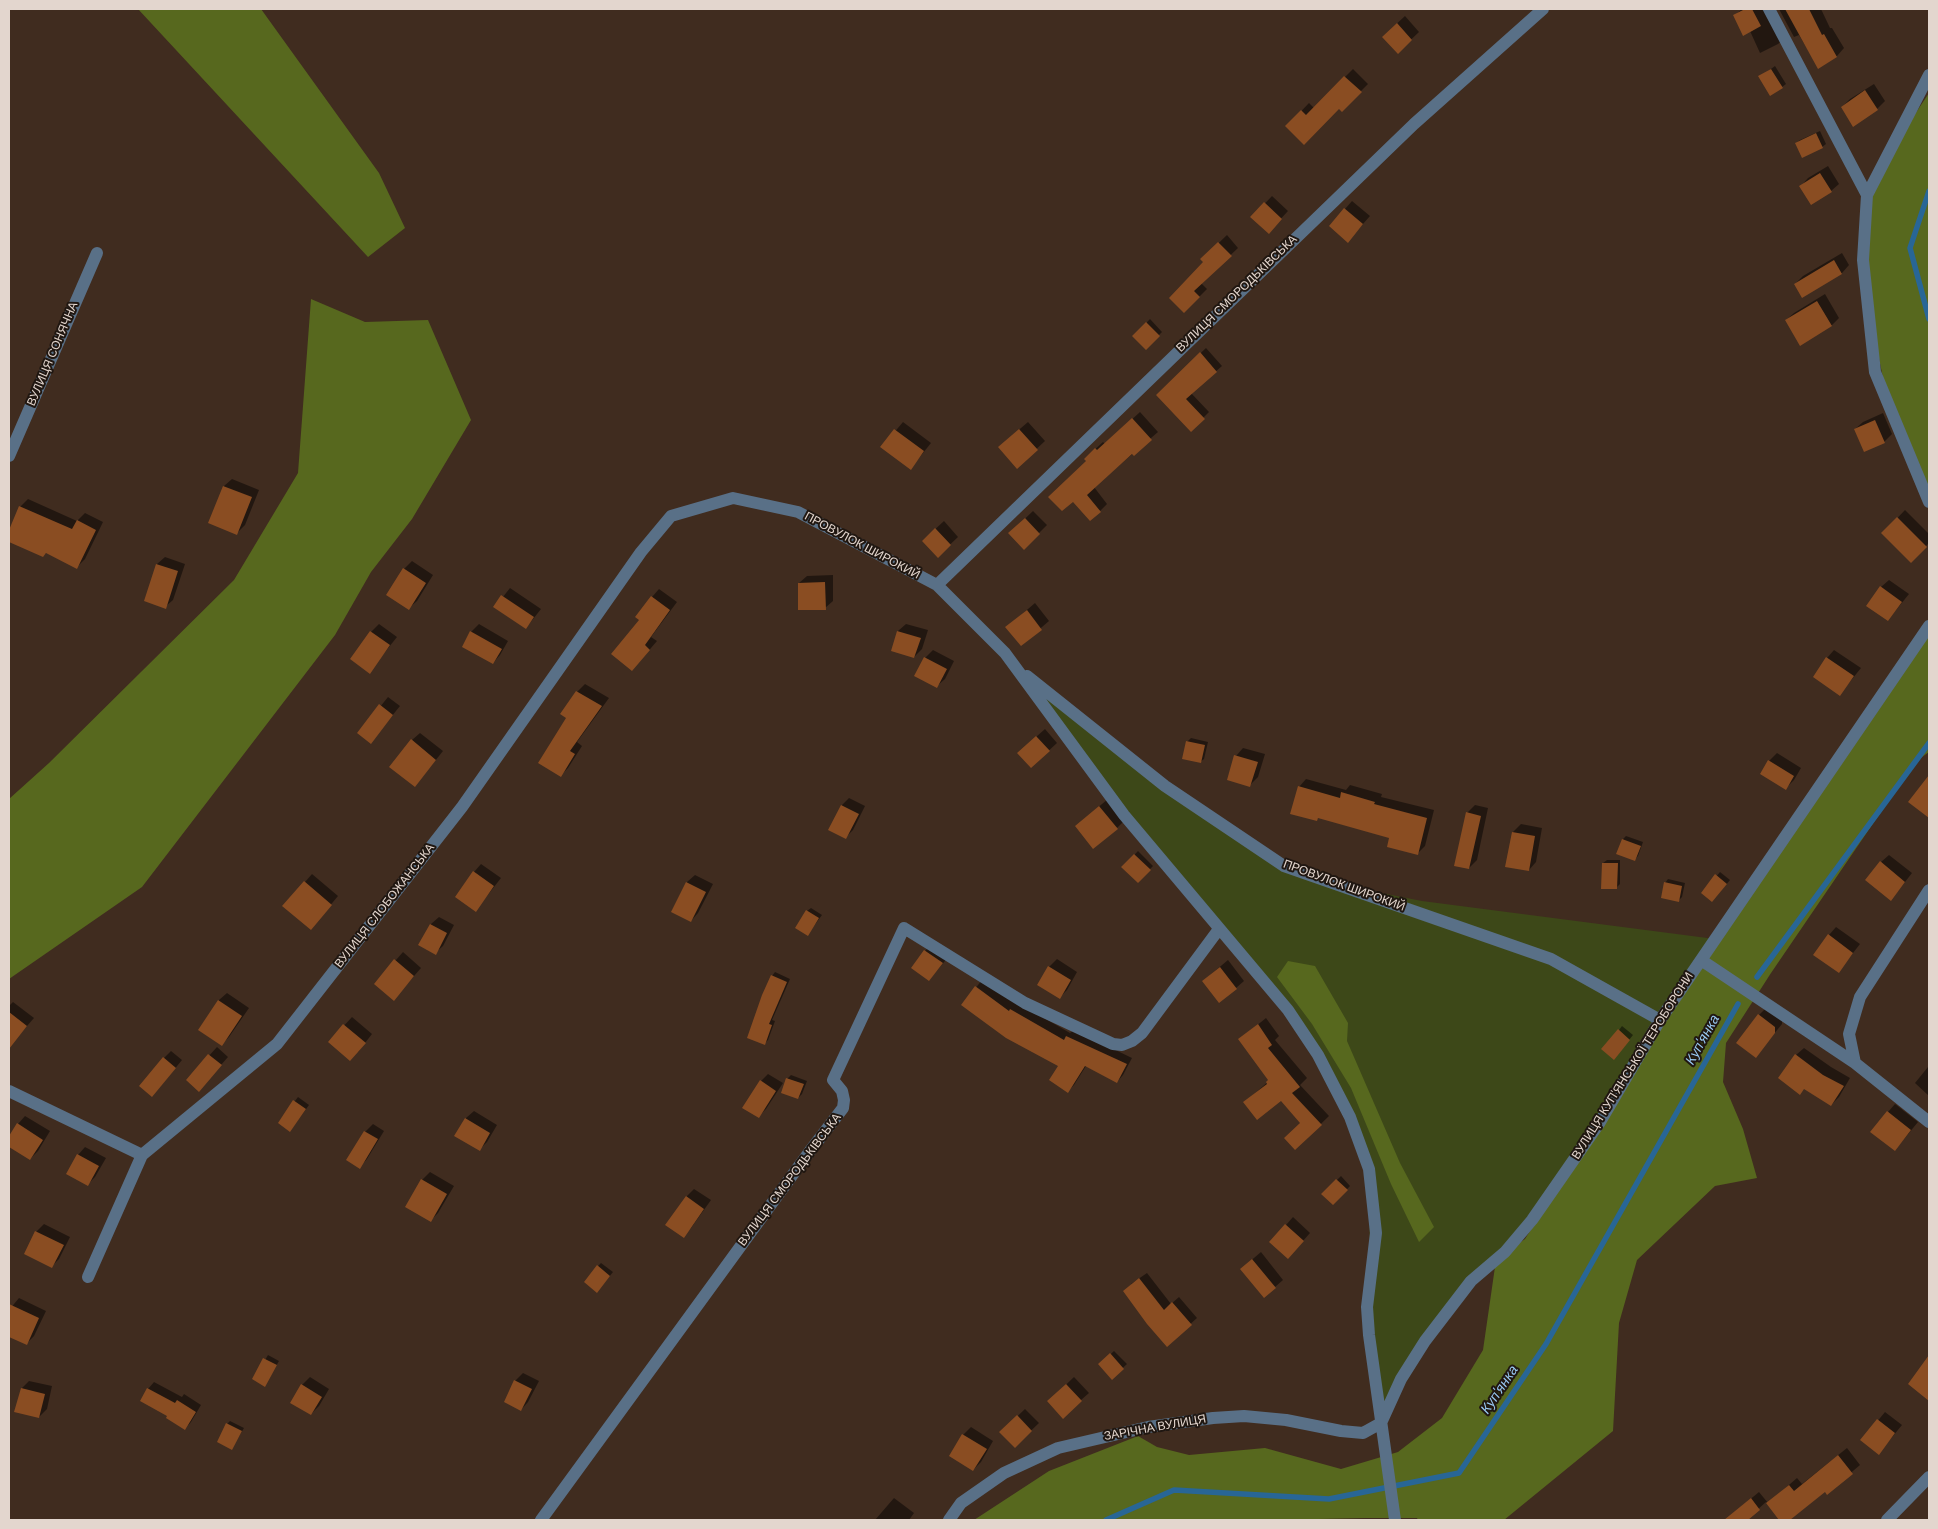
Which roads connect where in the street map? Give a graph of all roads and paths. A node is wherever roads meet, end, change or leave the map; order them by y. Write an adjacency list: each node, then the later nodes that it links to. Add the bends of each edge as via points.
1 (1543, 9): 9 (street, ВУЛИЦЯ СМОРОДЬКІВСЬКА, via 1414,124)
2 (1769, 9): 4 (street)
3 (1929, 75): 4 (street)
4 (1867, 195): 7 (street, via 1863,260 1875,372)
5 (97, 253): 6 (street, ВУЛИЦЯ СОНЯЧНА)
6 (9, 456)
7 (1929, 502)
8 (671, 516): 9 (street, ПРОВУЛОК ШИРОКИЙ, via 733,498 798,512); 19 (street, ВУЛИЦЯ СЛОБОЖАНСЬКА, via 641,552 462,807 277,1044)
9 (937, 585): 11 (street, ПРОВУЛОК ШИРОКИЙ)
10 (1929, 626): 14 (street, ВУЛИЦЯ КУП'ЯНСЬКОЇ ТЕРОБОРОНИ)
11 (1011, 662): 13 (street, via 1124,815); 15 (street, ПРОВУЛОК ШИРОКИЙ, via 1165,786 1284,866 1551,959)
12 (1929, 890): 16 (street, via 1860,997 1849,1034)
13 (1219, 929): 21 (street, via 1288,1010 1318,1055 1350,1117 1369,1169 1376,1233 1367,1307); 23 (street, ВУЛИЦЯ СМОРОДЬКІВСЬКА, via 1142,1033 1122,1045 1113,1044 1025,1002 904,928 833,1080 842,1091 843,1108)
14 (1701, 960): 15 (street, ВУЛИЦЯ КУП'ЯНСЬКОЇ ТЕРОБОРОНИ); 16 (street)
15 (1660, 1020): 21 (street, ВУЛИЦЯ КУП'ЯНСЬКОЇ ТЕРОБОРОНИ, via 1600,1122 1532,1220 1505,1252 1471,1281 1425,1341 1401,1379)
16 (1856, 1063): 18 (street)
17 (9, 1091): 19 (street)
18 (1929, 1122)
19 (142, 1155): 20 (street, ВУЛИЦЯ СЛОБОЖАНСЬКА)
20 (88, 1277)
21 (1381, 1422): 24 (street, ЗАРІЧНА ВУЛИЦЯ, via 1363,1433 1244,1416 1139,1429 1058,1448 1004,1473 961,1503); 25 (street)
22 (1929, 1478): 26 (street)
23 (542, 1520)
24 (948, 1520)
25 (1395, 1520)
26 (1887, 1520)

